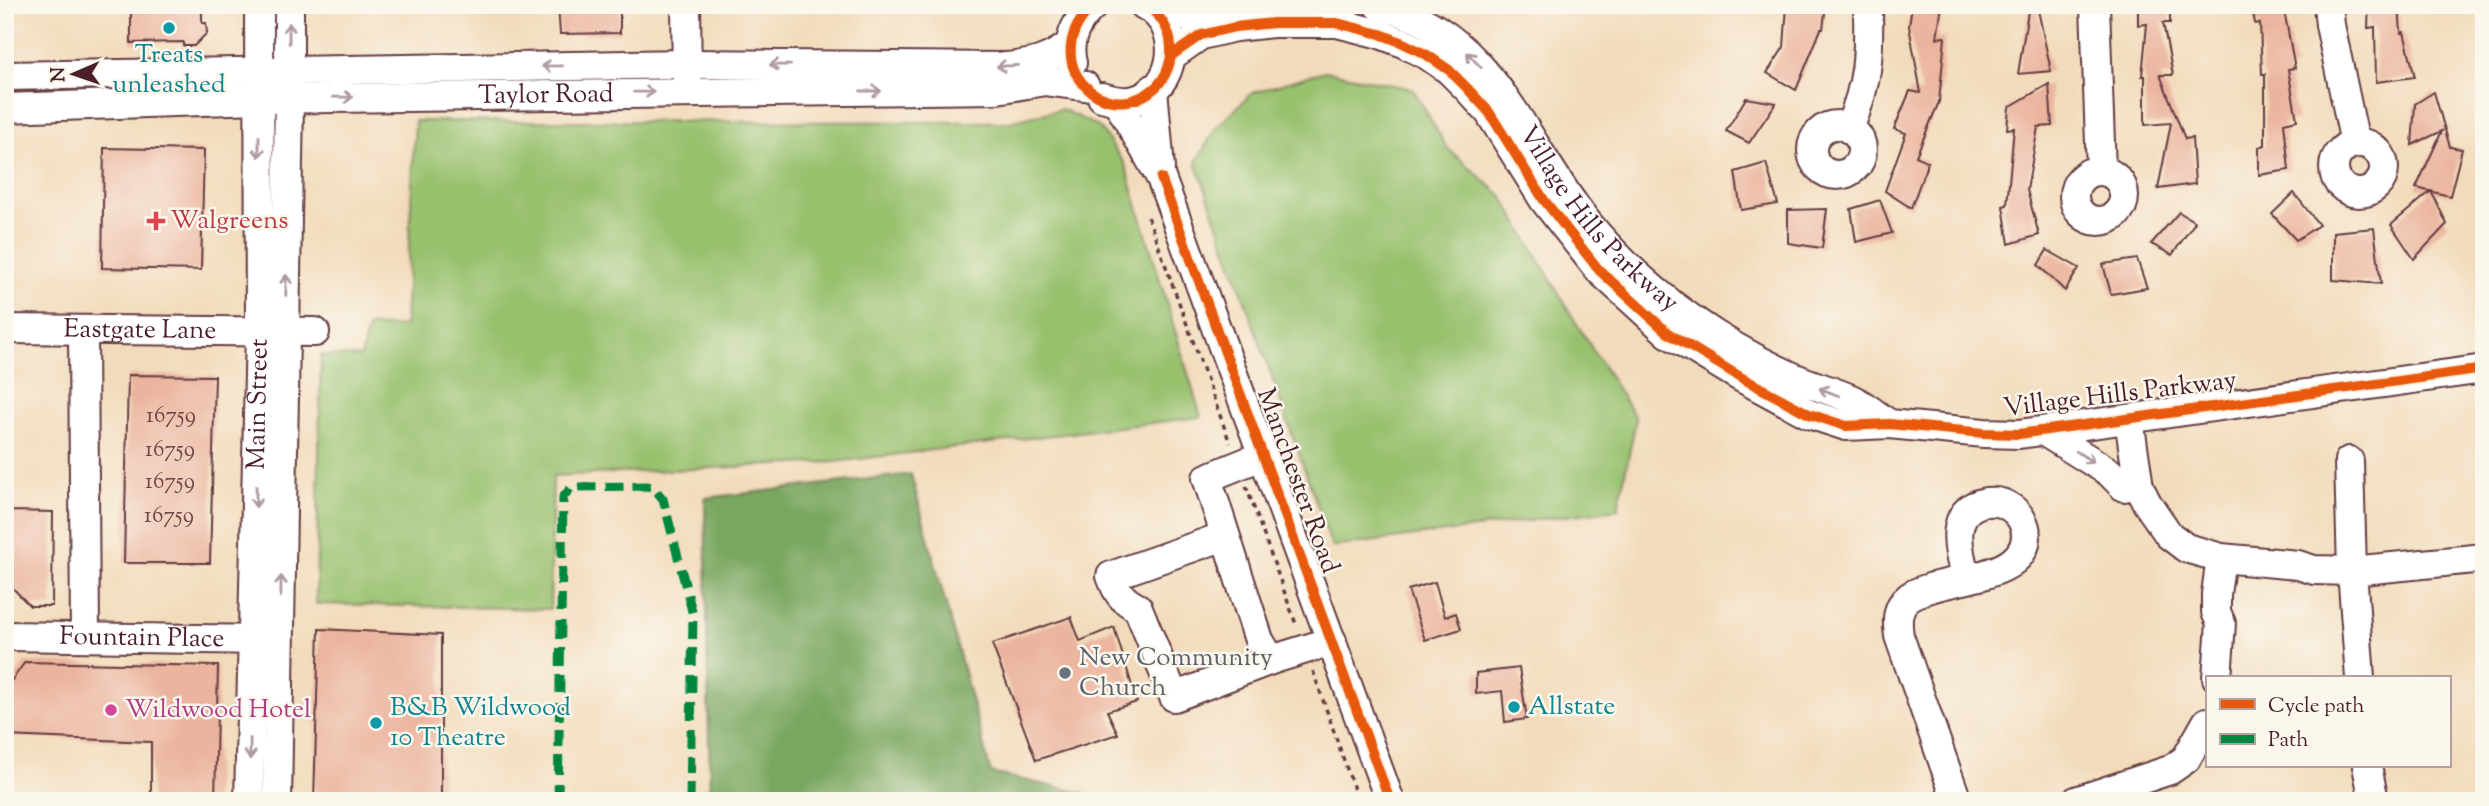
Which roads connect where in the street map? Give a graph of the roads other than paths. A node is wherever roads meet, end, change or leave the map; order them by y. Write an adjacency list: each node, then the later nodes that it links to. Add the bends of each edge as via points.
1 (259, 5): 15 (street, Main Street)
2 (289, 5): 16 (street, Main Street, one-way to 2)
3 (686, 5): 14 (street)
4 (1233, 5): 10 (street, via 1195,15)
5 (1378, 5): 20 (street, Village Hills Parkway, one-way to 5, via 1466,51 1410,15)
6 (1868, 5): 22 (street, via 1868,68)
7 (2095, 5): 24 (street)
8 (2328, 5): 23 (street)
9 (1086, 9): 11 (street)
10 (1152, 12): 12 (street, via 1167,29)
11 (1070, 45): 14 (street, Taylor Road, one-way to 14, via 1039,63 1006,67); 17 (street, via 1073,67)
12 (1171, 56): 18 (street); 20 (street, Village Hills Parkway, via 1201,35 1235,27 1337,23 1380,34 1427,55)
13 (5, 76): 15 (street, Taylor Road)
14 (687, 78): 16 (street, Taylor Road); 17 (street, Taylor Road, one-way to 17, via 997,89 1045,81)
15 (259, 85): 16 (street, Taylor Road); 21 (street, Taylor Road); 28 (street, Main Street, one-way to 28)
16 (289, 85): 28 (street, Main Street, one-way to 16)
17 (1084, 86): 19 (street, Taylor Road)
18 (1153, 89): 19 (street, via 1135,100); 25 (street, Manchester Road)
19 (1117, 101): 25 (street, Manchester Road)
20 (1497, 106): 32 (street, Village Hills Parkway, via 1544,200 1599,270 1668,332 1742,378 1809,414 1846,426 1889,424 2019,434)
21 (7, 109)
22 (1849, 128)
23 (2356, 143)
24 (2101, 171)
25 (1161, 178): 33 (street, Manchester Road)
26 (5, 329): 27 (street, Eastgate Lane)
27 (83, 330): 28 (street, Eastgate Lane); 42 (street)
28 (273, 331): 29 (street, Eastgate Lane); 43 (street, Main Street)
29 (315, 332)
30 (2484, 369): 31 (street, Village Hills Parkway)
31 (2121, 421): 32 (street, Village Hills Parkway); 35 (street); 38 (street, via 2140,487 2169,535)
32 (2043, 431): 35 (street, one-way to 35, via 2109,472)
33 (1264, 455): 36 (street, via 1207,478); 44 (street, Manchester Road)
34 (2349, 461): 39 (street)
35 (2124, 487): 38 (street, via 2144,530 2177,559)
36 (1225, 536): 45 (street, via 1259,640); 45 (street, via 1111,576 1118,594 1138,608 1174,697)
37 (2484, 558): 39 (street)
38 (2226, 566): 39 (street, via 2298,565); 46 (street, via 2227,614 2221,623)
39 (2352, 571): 47 (street)
40 (1965, 579): 53 (street, via 1909,597 1897,620)
41 (5, 636): 42 (street, Fountain Place)
42 (85, 637): 43 (street, Fountain Place)
43 (266, 640): 50 (street, Main Street, one-way to 50); 51 (street, Main Street)
44 (1332, 641): 45 (street); 52 (street, Manchester Road)
45 (1271, 660)
46 (2217, 676)
47 (2360, 676)
48 (2206, 724): 54 (street, via 2186,759 2170,770)
49 (2367, 768): 55 (street)
50 (249, 801)
51 (277, 801)
52 (1390, 801)
53 (1957, 801)
54 (2076, 801)
55 (2374, 801)

